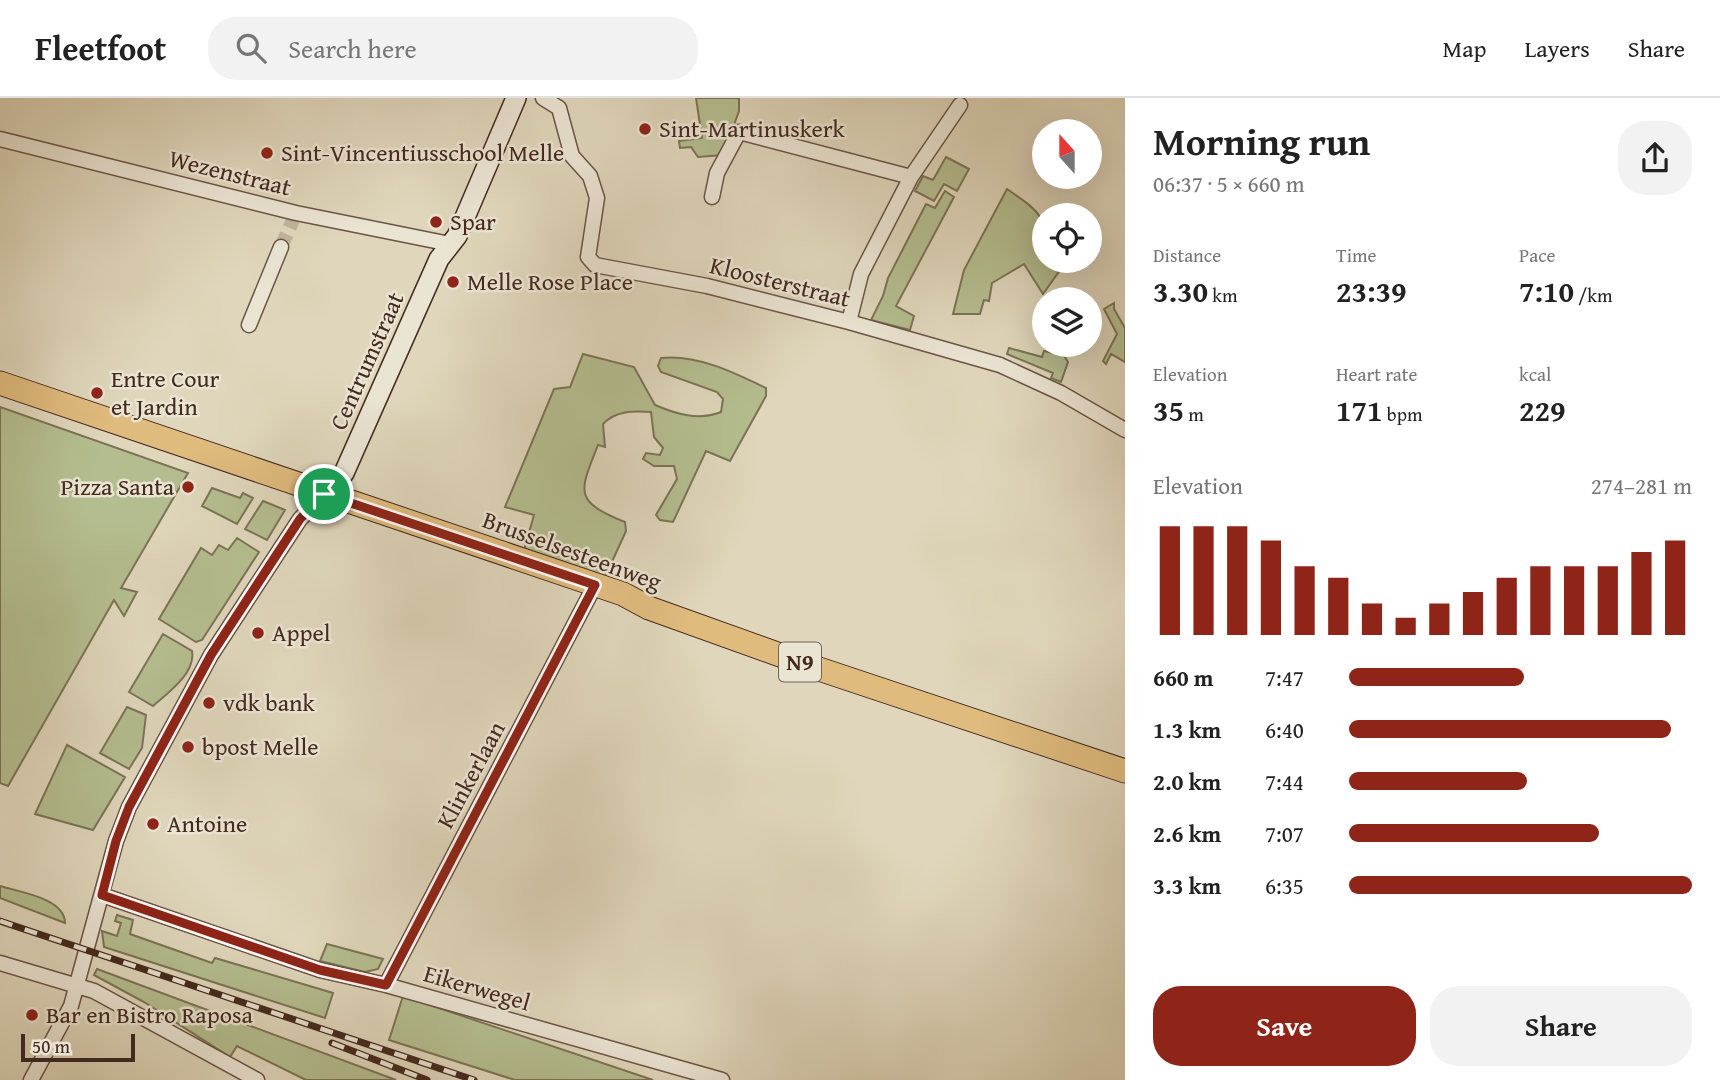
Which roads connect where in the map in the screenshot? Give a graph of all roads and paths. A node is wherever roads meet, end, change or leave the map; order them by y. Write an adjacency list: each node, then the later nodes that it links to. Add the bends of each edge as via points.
1 (516, 98): 7 (main road, Centrumstraat)
2 (543, 98): 9 (street, Kloosterstraat, via 559,108 572,156 590,176 597,198 589,257 595,265 707,286)
3 (960, 105): 5 (street)
4 (0, 139): 7 (street, Wezenstraat, via 295,217)
5 (911, 177): 6 (street, via 739,132 717,173); 9 (street, via 861,274)
6 (712, 197)
7 (450, 244): 13 (main road, Centrumstraat, via 439,259 344,473)
8 (281, 247): 10 (street)
9 (849, 321): 12 (street, Kloosterstraat, via 1000,365)
10 (249, 325)
11 (0, 383): 13 (main road, Brusselsesteenweg / N9)
12 (1125, 430)
13 (324, 494): 14 (main road, Brusselsesteenweg / N9); 16 (street, via 300,519 211,655 129,807)
14 (595, 585): 15 (main road, Brusselsesteenweg / N9, via 807,664); 19 (street, Klinkerlaan)
15 (1125, 771)
16 (102, 895): 18 (street); 19 (street, Eikerwegel, via 320,970)
17 (0, 963): 18 (street)
18 (75, 983): 20 (street, via 71,1006); 21 (street)
19 (386, 985): 22 (street, Eikerwegel)
20 (30, 1080)
21 (257, 1080)
22 (722, 1080)

